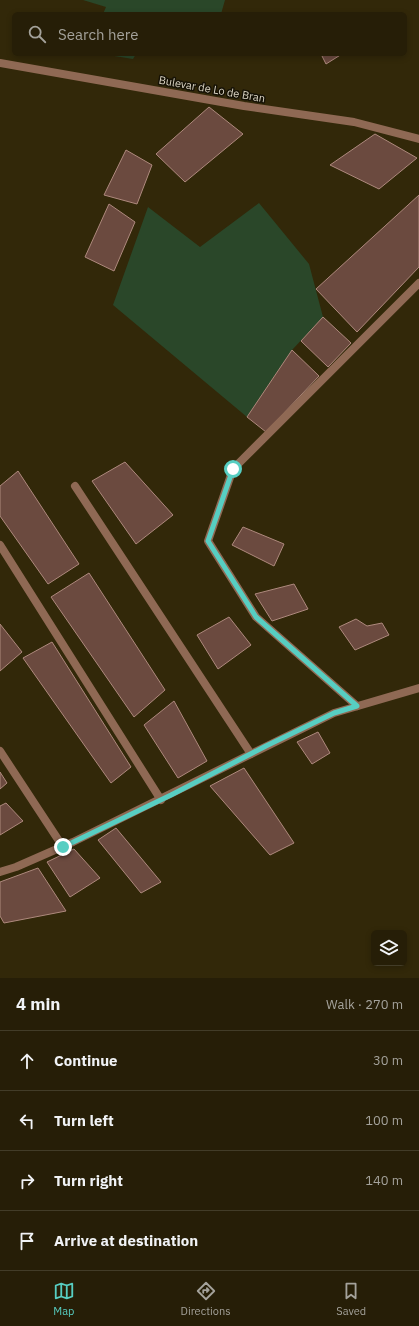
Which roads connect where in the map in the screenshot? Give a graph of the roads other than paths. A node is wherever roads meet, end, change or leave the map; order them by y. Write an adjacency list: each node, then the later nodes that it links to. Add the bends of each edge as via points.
1 (0, 63): 2 (street, Bulevar de Lo de Bran, via 244,106 354,122)
2 (419, 139)
3 (419, 283): 7 (street, via 233,469 208,541 256,617)
4 (75, 486): 9 (street)
5 (0, 545): 10 (street)
6 (419, 688): 7 (street)
7 (357, 706): 9 (street, via 334,713)
8 (0, 751): 11 (street)
9 (251, 754): 10 (street)
10 (161, 800): 11 (street)
11 (63, 847): 12 (street)
12 (0, 872)

